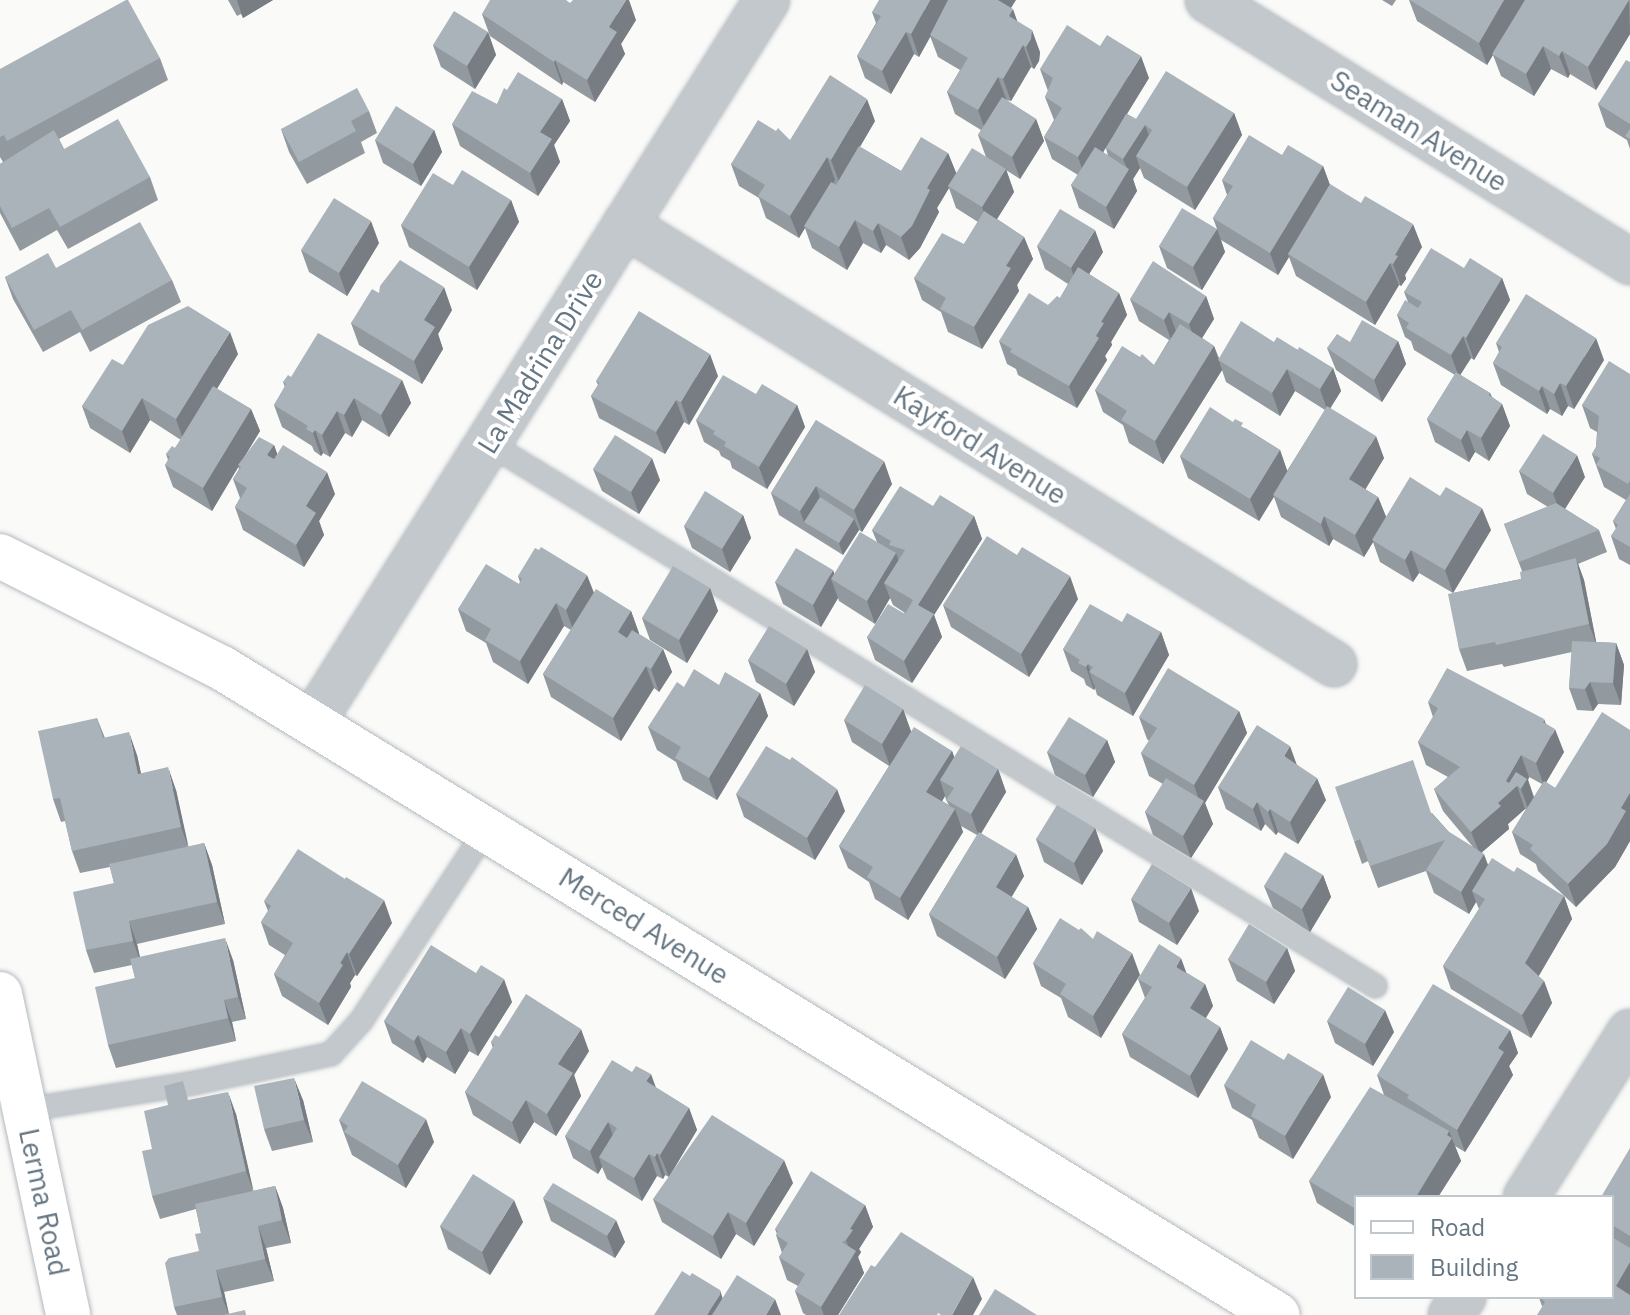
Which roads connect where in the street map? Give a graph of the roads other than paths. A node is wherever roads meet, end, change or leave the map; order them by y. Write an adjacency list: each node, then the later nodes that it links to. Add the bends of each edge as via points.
1 (767, 0): 3 (street, La Madrina Drive)
2 (1208, 0): 4 (street, Seaman Avenue)
3 (625, 225): 5 (street, La Madrina Drive); 7 (street, Kayford Avenue)
4 (1630, 262)
5 (490, 444): 8 (street, La Madrina Drive); 10 (lane)
6 (0, 556): 8 (street, Merced Avenue, via 222,668)
7 (1334, 664)
8 (312, 723): 9 (street, Merced Avenue)
9 (486, 830): 13 (lane, via 361,1021 331,1054); 16 (street, Merced Avenue)
10 (1375, 986)
11 (0, 994): 13 (street, Lerma Road)
12 (1630, 1032): 14 (street)
13 (24, 1110): 15 (street, Lerma Road)
14 (1527, 1195)
15 (68, 1315)
16 (1278, 1315)

